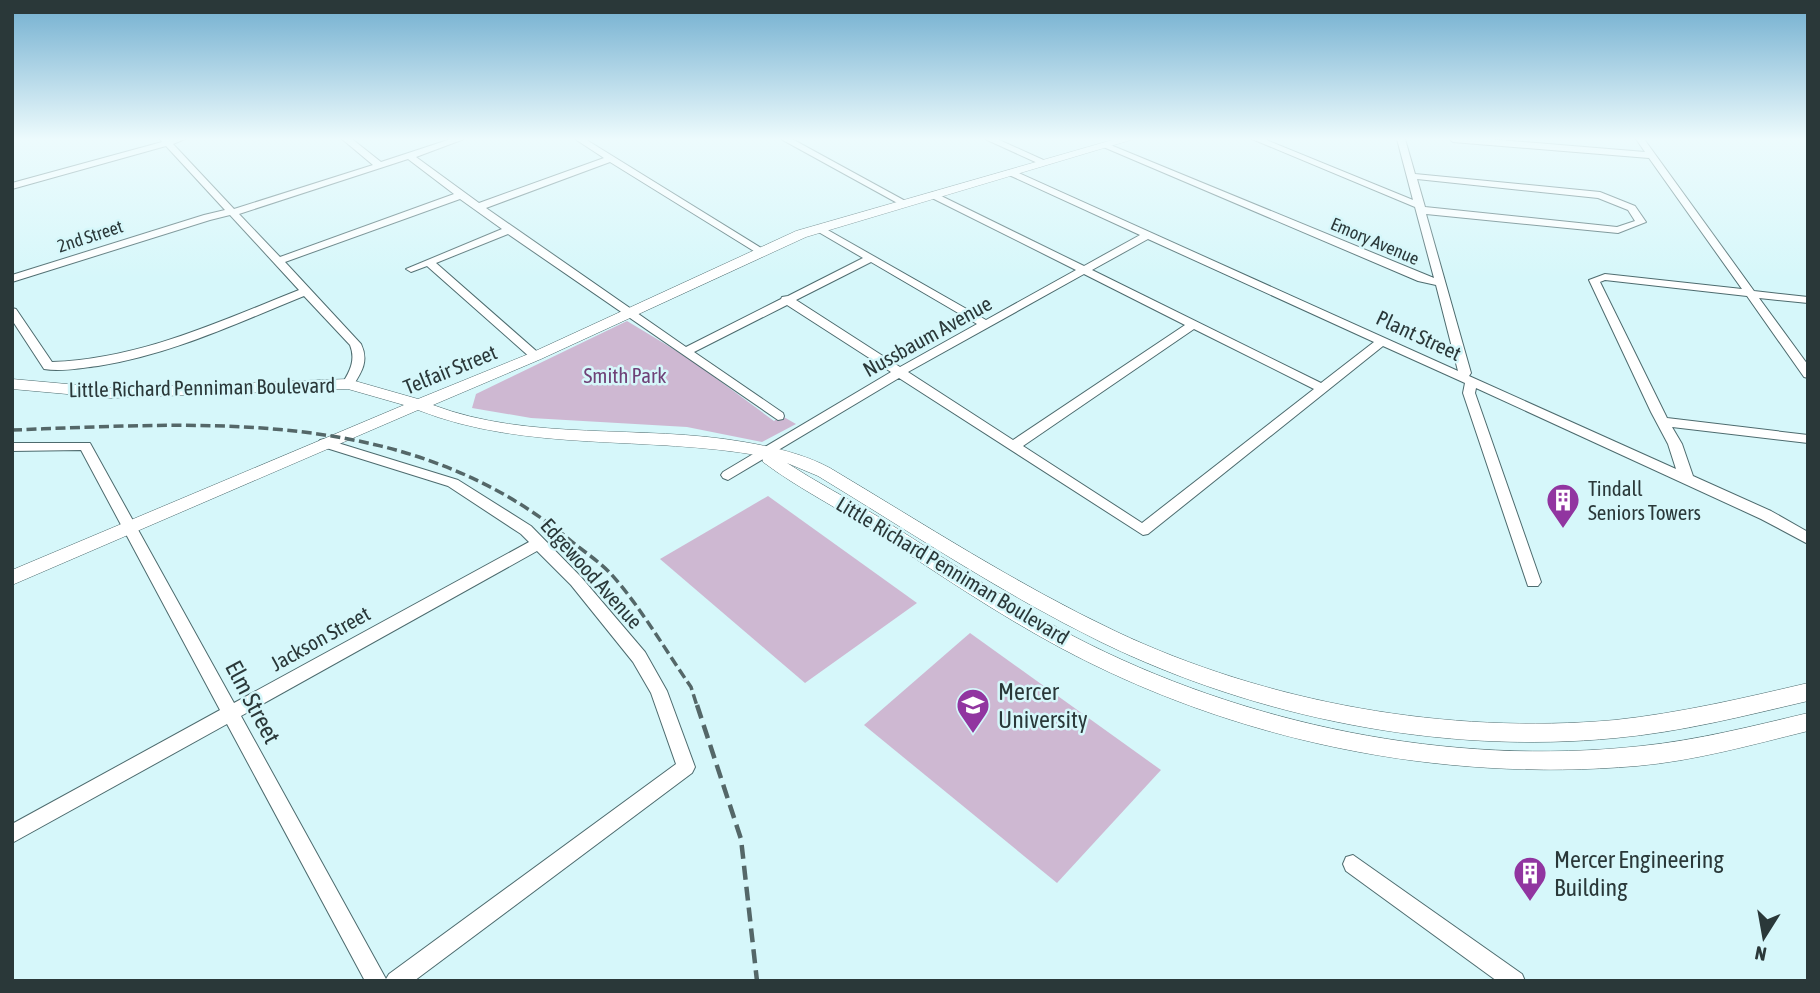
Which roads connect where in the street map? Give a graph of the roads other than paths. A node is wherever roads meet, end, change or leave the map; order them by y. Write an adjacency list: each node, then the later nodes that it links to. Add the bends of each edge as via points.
1 (208, 185): 19 (street)
2 (320, 185): 19 (street, 2nd Street)
3 (448, 185): 14 (street)
4 (538, 185): 17 (street)
5 (653, 185): 23 (street)
6 (871, 185): 16 (street)
7 (968, 185): 15 (street, Telfair Street)
8 (1039, 185): 22 (street, Plant Street)
9 (1199, 185): 30 (street, Emory Avenue)
10 (1366, 185): 18 (street)
11 (1414, 185): 18 (street)
12 (1504, 185): 18 (street, via 1600,195 1632,208 1641,222 1618,230)
13 (1673, 185): 32 (street)
14 (461, 195): 17 (street); 25 (street)
15 (933, 195): 16 (street, Telfair Street); 28 (street)
16 (904, 203): 20 (street, Telfair Street)
17 (479, 207): 21 (street)
18 (1420, 208): 30 (street)
19 (234, 213): 25 (street); 29 (street, 2nd Street, via 208,217)
20 (819, 228): 23 (street, Telfair Street); 24 (street)
21 (509, 230): 26 (street); 36 (street)
22 (1147, 235): 28 (street, Nussbaum Avenue); 39 (street, Plant Street)
23 (761, 251): 36 (street, Telfair Street)
24 (870, 258): 33 (street); 38 (street)
25 (278, 261): 31 (street)
26 (429, 262): 27 (street); 41 (street)
27 (411, 269)
28 (1086, 270): 37 (street); 38 (street, Nussbaum Avenue)
29 (12, 279)
30 (1440, 283): 44 (street)
31 (305, 292): 35 (street, via 148,352 77,367 48,366); 46 (street, via 360,352)
32 (1749, 293): 34 (street); 43 (street); 50 (street, via 1596,279 1595,286)
33 (786, 299): 40 (street); 42 (street)
34 (1808, 300)
35 (12, 311)
36 (627, 313): 40 (street); 41 (street, Telfair Street)
37 (1194, 324): 47 (street); 53 (street)
38 (987, 325): 42 (street, Nussbaum Avenue)
39 (1382, 341): 44 (street, Plant Street); 47 (street)
40 (685, 352): 49 (street)
41 (536, 356): 48 (street, Telfair Street)
42 (898, 373): 53 (street); 55 (street, Nussbaum Avenue)
43 (1808, 374)
44 (1466, 380): 57 (street, Plant Street); 62 (street)
45 (12, 384): 46 (street, Little Richard Penniman Boulevard, via 111,393)
46 (348, 384): 48 (street, Little Richard Penniman Boulevard)
47 (1322, 388): 53 (street, via 1143,530)
48 (419, 404): 52 (street, Telfair Street); 55 (street, Little Richard Penniman Boulevard, via 484,426 675,437)
49 (778, 416)
50 (1664, 422): 51 (street); 57 (street, via 1688,473)
51 (1808, 439)
52 (325, 443): 58 (street, Telfair Street); 60 (street, Edgewood Avenue, via 453,483)
53 (1013, 446)
54 (12, 447): 58 (street, Elm Street, via 85,446)
55 (761, 452): 56 (street, Nussbaum Avenue); 63 (street, Little Richard Penniman Boulevard, via 804,462 1095,633 1177,668 1264,697 1426,727 1501,732 1589,731 1698,716); 65 (street, Little Richard Penniman Boulevard, via 1072,644 1167,687 1287,725 1439,754 1587,759 1707,745)
56 (728, 475)
57 (1687, 480): 59 (street, Plant Street)
58 (129, 527): 61 (street, Telfair Street); 64 (street, Elm Street)
59 (1808, 539)
60 (539, 543): 64 (street, Jackson Street); 69 (street, Edgewood Avenue, via 639,657 659,691 686,767)
61 (12, 578)
62 (1533, 582)
63 (1808, 692)
64 (230, 713): 66 (street, Jackson Street); 68 (street, Elm Street)
65 (1808, 722)
66 (12, 834)
67 (1353, 864): 70 (street)
68 (377, 981)
69 (396, 981)
70 (1515, 981)

